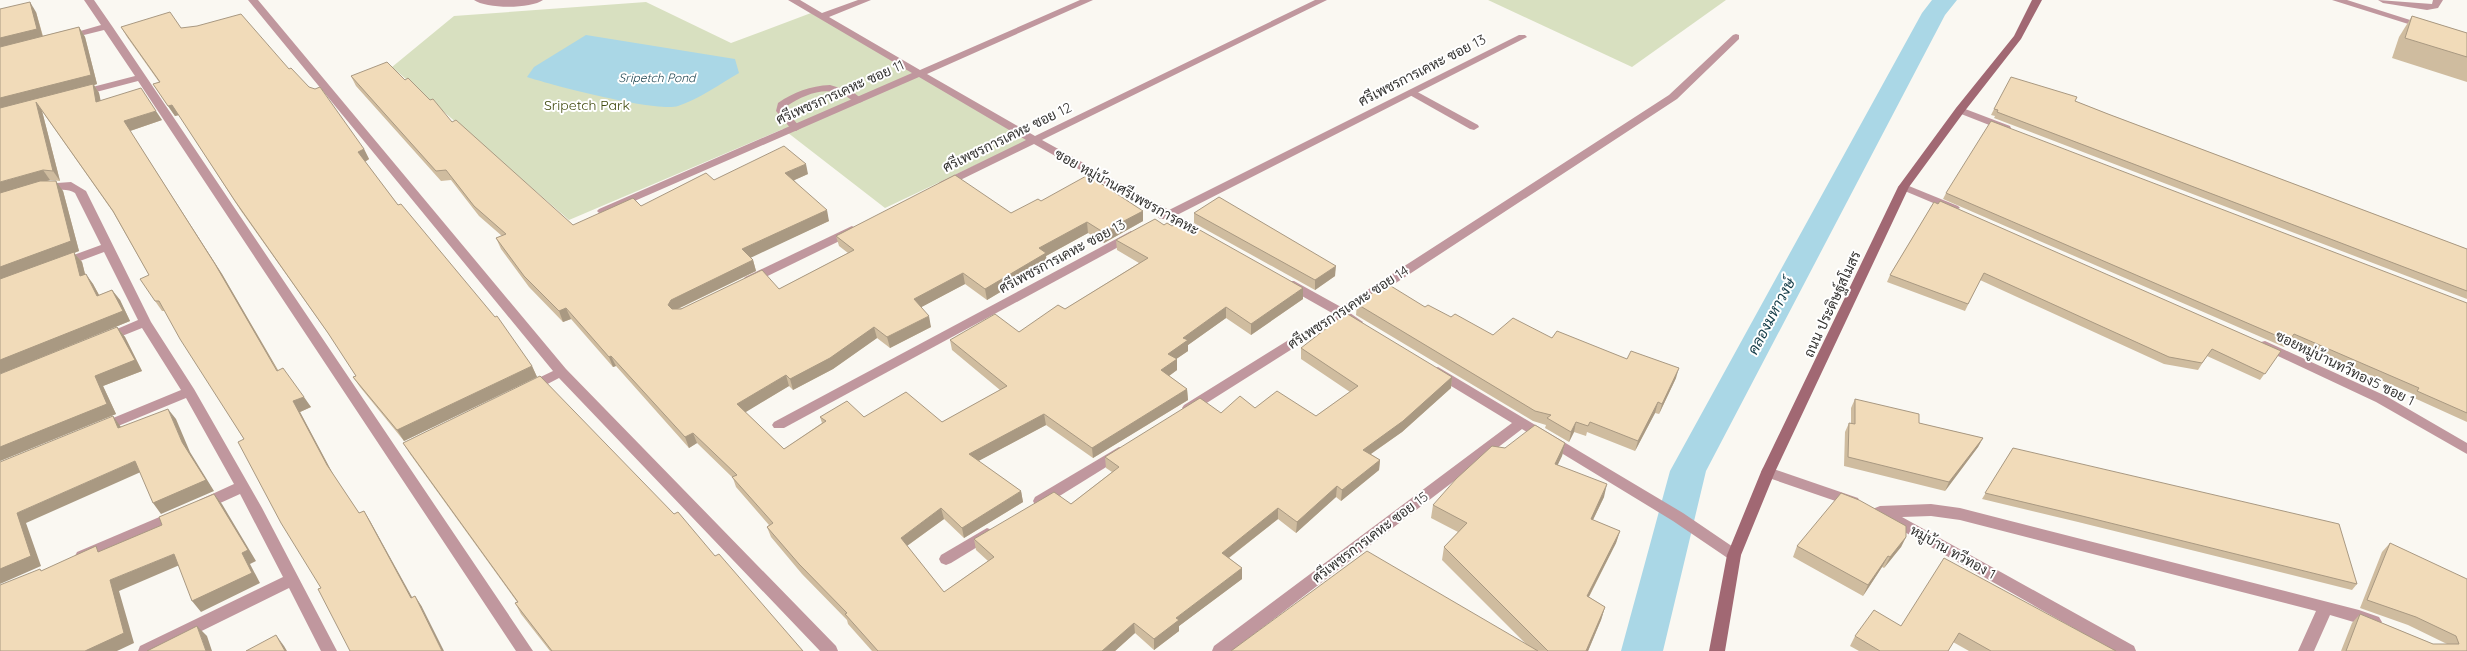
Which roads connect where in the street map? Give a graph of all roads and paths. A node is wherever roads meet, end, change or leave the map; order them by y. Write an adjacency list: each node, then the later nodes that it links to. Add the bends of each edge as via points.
1 (89, 0): 14 (street)
2 (253, 0): 47 (street)
3 (479, 0): 4 (street, via 497,4)
4 (538, 0)
5 (793, 0): 13 (street, ซอย หมู่บ้านศรีเพชรการคหะ)
6 (866, 0): 13 (street)
7 (1088, 0): 19 (street, ศรีเพชรการเคหะ ซอย 11)
8 (1322, 0): 28 (street, ศรีเพชรการเคหะ ซอย 12)
9 (2037, 0): 24 (street, ถนน ประดิษฐ์สโมสร, via 2018,37)
10 (2337, 0): 15 (street)
11 (2383, 0): 12 (street, via 2426,8 2435,6)
12 (2438, 0)
13 (821, 17): 19 (street, ซอย หมู่บ้านศรีเพชรการคหะ)
14 (107, 26): 18 (street); 20 (street)
15 (2430, 28)
16 (1522, 37): 21 (street, ศรีเพชรการเคหะ ซอย 13)
17 (1736, 37): 41 (street, ศรีเพชรการเคหะ ซอย 14, via 1673,97)
18 (53, 40)
19 (920, 74): 23 (street, ศรีเพชรการเคหะ ซอย 11); 28 (street, ซอย หมู่บ้านศรีเพชรการคหะ)
20 (142, 77): 22 (street); 69 (street, via 398,452)
21 (1412, 92): 25 (street); 34 (street, ศรีเพชรการเคหะ ซอย 13)
22 (66, 97)
23 (858, 100): 26 (street, ศรีเพชรการเคหะ ซอย 11); 26 (street, via 847,91 834,88 801,94 782,105 781,112)
24 (1960, 110): 27 (street); 29 (street, ถนน ประดิษฐ์สโมสร)
25 (1474, 127)
26 (796, 128): 32 (street, ศรีเพชรการเคหะ ซอย 11)
27 (2015, 131)
28 (1034, 140): 30 (street, ศรีเพชรการเคหะ ซอย 12); 34 (street, ซอย หมู่บ้านศรีเพชรการคหะ)
29 (1904, 187): 33 (street); 56 (street, ถนน ประดิษฐ์สโมสร)
30 (936, 188)
31 (28, 191): 37 (street, via 56,185 71,185 80,191)
32 (603, 211)
33 (1967, 214)
34 (1169, 215): 36 (street, ซอย หมู่บ้านศรีเพชรการคหะ); 52 (street, ศรีเพชรการเคหะ ซอย 13)
35 (866, 223): 40 (street)
36 (1203, 234)
37 (107, 248): 38 (street); 42 (street)
38 (54, 266)
39 (1281, 278): 41 (street)
40 (742, 284)
41 (1341, 313): 43 (street); 50 (street, ศรีเพชรการเคหะ ซอย 14)
42 (144, 322): 45 (street); 48 (street)
43 (1366, 328)
44 (2255, 341): 55 (street, ซอยหมู่บ้านทวีทอง5 ซอย 1, via 2381,399)
45 (90, 344)
46 (1423, 363): 51 (street)
47 (561, 372): 49 (street); 70 (street)
48 (190, 392): 53 (street); 57 (street)
49 (517, 394)
50 (1173, 418)
51 (1520, 423): 61 (street); 71 (street, ศรีเพชรการเคหะ ซอย 15)
52 (779, 425)
53 (90, 433)
54 (1131, 444): 58 (street)
55 (2467, 449)
56 (1768, 472): 59 (street, หมู่บ้าน ทวีทอง 1); 61 (street, ถนน ประดิษฐ์สโมสร)
57 (242, 487): 63 (street); 64 (street)
58 (1030, 507)
59 (1880, 512): 65 (street, via 1931,510 1960,514); 73 (street, หมู่บ้าน ทวีทอง 1)
60 (997, 528): 62 (street)
61 (1734, 554): 72 (street, ถนน ประดิษฐ์สโมสร)
62 (946, 560)
63 (73, 561)
64 (292, 580): 67 (street); 68 (street)
65 (2325, 608): 66 (street); 74 (street)
66 (2384, 625)
67 (146, 651)
68 (329, 651)
69 (525, 651)
70 (830, 651)
71 (1220, 651)
72 (1718, 651)
73 (2128, 651)
74 (2306, 651)

